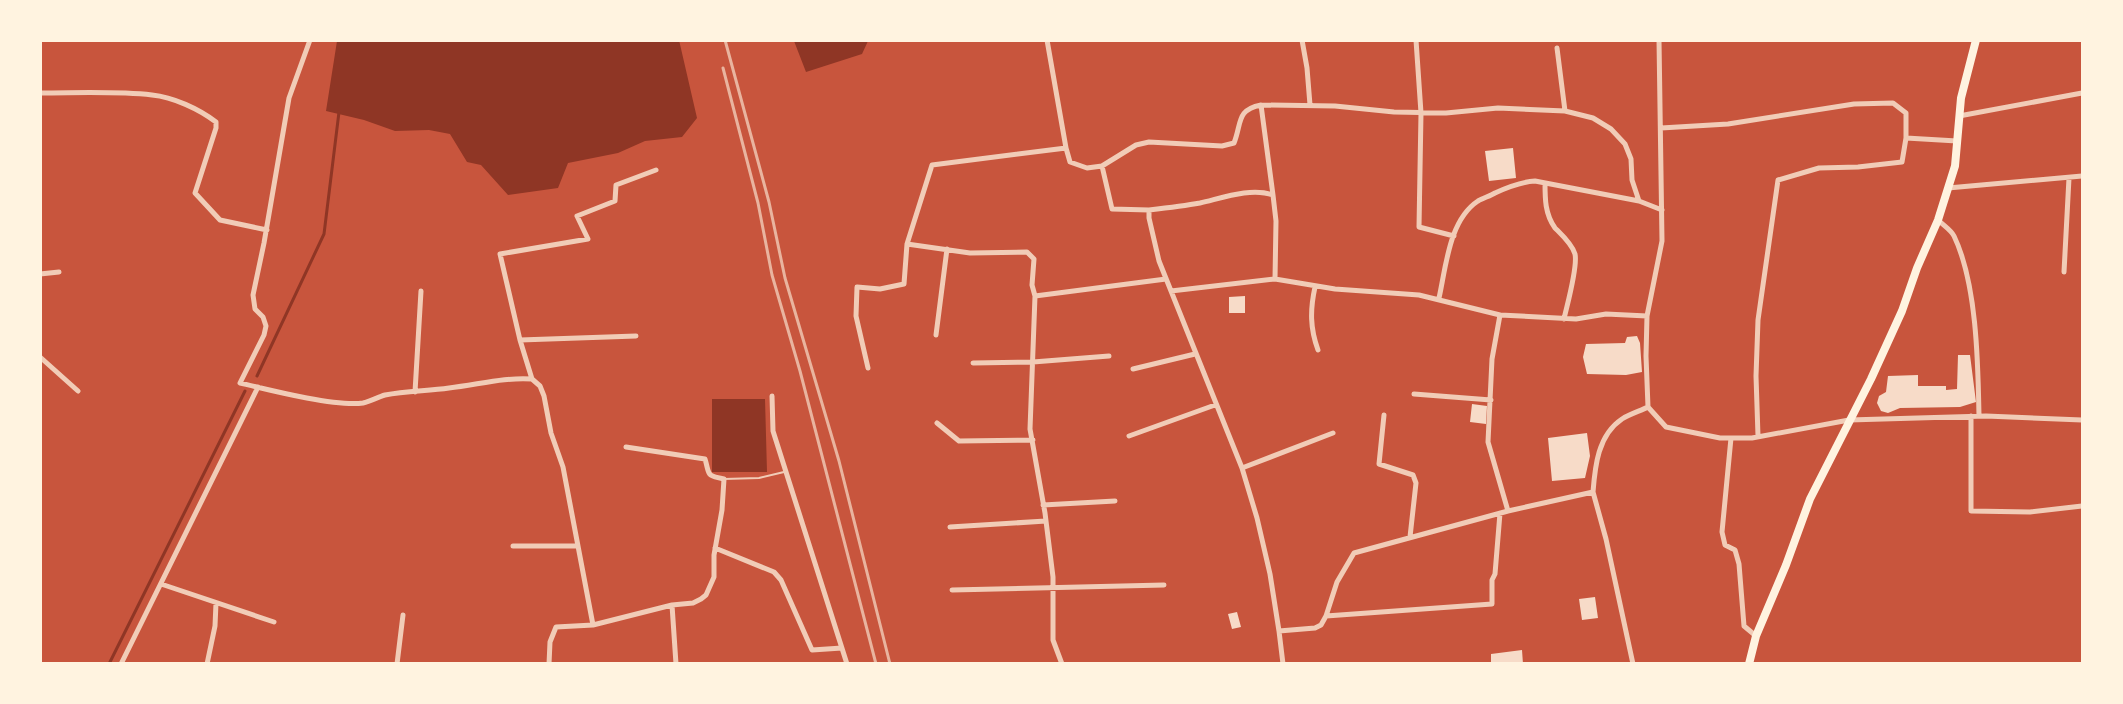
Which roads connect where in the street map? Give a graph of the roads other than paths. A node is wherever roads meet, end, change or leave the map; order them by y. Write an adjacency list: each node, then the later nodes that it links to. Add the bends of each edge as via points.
1 (310, 40): 30 (street, via 289,98)
2 (1047, 40): 18 (street)
3 (1302, 40): 11 (street)
4 (1416, 40): 13 (street)
5 (1659, 40): 15 (street)
6 (1976, 40): 14 (main road)
7 (1557, 48): 12 (street)
8 (40, 93): 30 (street, via 154,95 206,115 216,122 216,128 195,193 220,220)
9 (2082, 93): 14 (street)
10 (1261, 105): 11 (street); 19 (street, via 1245,110 1234,143 1222,146 1149,142 1136,145); 25 (street)
11 (1310, 105): 13 (street)
12 (1565, 111): 13 (street, via 1498,108); 26 (street, via 1593,118 1625,144)
13 (1421, 113): 31 (street, via 1419,227)
14 (1959, 116): 17 (main road)
15 (1661, 128): 16 (street, via 1728,124 1854,104 1893,103 1906,113); 28 (street)
16 (1906, 138): 17 (street); 75 (street, via 1902,162 1819,168 1778,180 1758,320)
17 (1957, 141): 24 (main road)
18 (1066, 148): 19 (street, via 1070,162 1088,168); 32 (street, via 933,165)
19 (1102, 166): 27 (street, via 1112,209)
20 (656, 170): 49 (street, via 616,185 615,201 577,216 588,239 500,254)
21 (2082, 176): 22 (street)
22 (2069, 178): 24 (street); 35 (street)
23 (1545, 183): 26 (street); 31 (street, via 1523,182 1478,201 1461,218); 46 (street, via 1545,206 1553,225 1575,254)
24 (1948, 188): 29 (main road)
25 (1273, 195): 27 (street, via 1239,194); 38 (street)
26 (1639, 201): 28 (street)
27 (1149, 210): 37 (street)
28 (1662, 210): 45 (street, via 1662,241)
29 (1938, 220): 68 (street, via 1954,234 1966,273 1973,312); 70 (main road, via 1902,311)
30 (267, 230): 59 (street, via 253,295 255,309 266,326 240,383)
31 (1454, 236): 43 (street)
32 (907, 244): 33 (street); 56 (street, via 904,284 880,289 857,287 856,316)
33 (947, 249): 42 (street, via 970,253 1028,252 1034,259); 47 (street)
34 (59, 272): 36 (street)
35 (2064, 272)
36 (40, 274)
37 (1166, 279): 41 (street); 42 (street)
38 (1275, 279): 39 (street); 41 (street)
39 (1315, 287): 43 (street); 50 (street, via 1312,334)
40 (421, 291): 61 (street)
41 (1171, 291): 51 (street)
42 (1035, 296): 54 (street)
43 (1438, 298): 44 (street)
44 (1500, 315): 46 (street); 64 (street, via 1492,358)
45 (1647, 316): 46 (street, via 1606,314); 66 (street)
46 (1564, 319)
47 (936, 335)
48 (636, 336): 49 (street)
49 (520, 340): 58 (street)
50 (1318, 350)
51 (1196, 354): 57 (street); 65 (street)
52 (1109, 356): 54 (street)
53 (42, 361): 60 (street)
54 (1033, 362): 55 (street); 77 (street)
55 (973, 363)
56 (868, 368)
57 (1133, 369)
58 (532, 379): 61 (street); 92 (street, via 544,396)
59 (258, 387): 61 (street, via 352,403); 94 (street)
60 (78, 391)
61 (415, 392)
62 (1414, 394): 64 (street)
63 (772, 396): 80 (street, via 772,431)
64 (1491, 400): 86 (street, via 1488,442)
65 (1215, 405): 74 (street); 79 (street)
66 (1648, 406): 76 (street, via 1666,427); 82 (street, via 1621,420 1607,433 1595,461)
67 (1384, 415): 90 (street, via 1379,465 1413,476 1416,483)
68 (1979, 416): 69 (street); 71 (street)
69 (1971, 417): 70 (street); 85 (street, via 1971,511 2030,512)
70 (1849, 420): 75 (street); 105 (main road, via 1810,500)
71 (2082, 420)
72 (938, 423): 77 (street, via 959,441)
73 (1333, 433): 79 (street)
74 (1129, 436)
75 (1758, 436): 76 (street)
76 (1731, 438): 105 (street, via 1722,532 1725,545 1735,550 1739,564 1744,626)
77 (1033, 440): 84 (street)
78 (626, 447): 81 (street, via 705,459 707,473)
79 (1242, 468): 104 (street, via 1270,574)
80 (787, 471): 81 (lane, via 759,478); 106 (street)
81 (724, 479): 93 (street)
82 (1593, 492): 86 (street); 115 (street)
83 (1115, 501): 84 (street)
84 (1043, 505): 88 (street)
85 (2082, 506)
86 (1508, 511): 87 (street)
87 (1500, 513): 90 (street); 101 (street, via 1492,603)
88 (1046, 522): 89 (street); 96 (street)
89 (950, 527)
90 (1410, 537): 101 (street, via 1354,553 1337,582)
91 (513, 546): 92 (street)
92 (578, 546): 103 (street)
93 (715, 548): 99 (street, via 714,577 706,595 693,603); 106 (street, via 774,572 812,650)
94 (160, 584): 98 (street); 107 (street)
95 (1164, 585): 96 (street)
96 (1054, 589): 97 (street); 113 (street, via 1053,640)
97 (952, 590)
98 (216, 603): 102 (street); 108 (street)
99 (672, 605): 103 (street); 111 (street)
100 (404, 615): 109 (street)
101 (1326, 616): 104 (street, via 1314,628)
102 (274, 622)
103 (593, 625): 110 (street, via 556,627 550,642)
104 (1279, 631): 114 (street)
105 (1756, 636): 116 (main road)
106 (842, 648): 112 (street)
107 (121, 663)
108 (207, 663)
109 (397, 663)
110 (549, 663)
111 (676, 663)
112 (847, 663)
113 (1062, 663)
114 (1283, 663)
115 (1633, 663)
116 (1749, 663)

